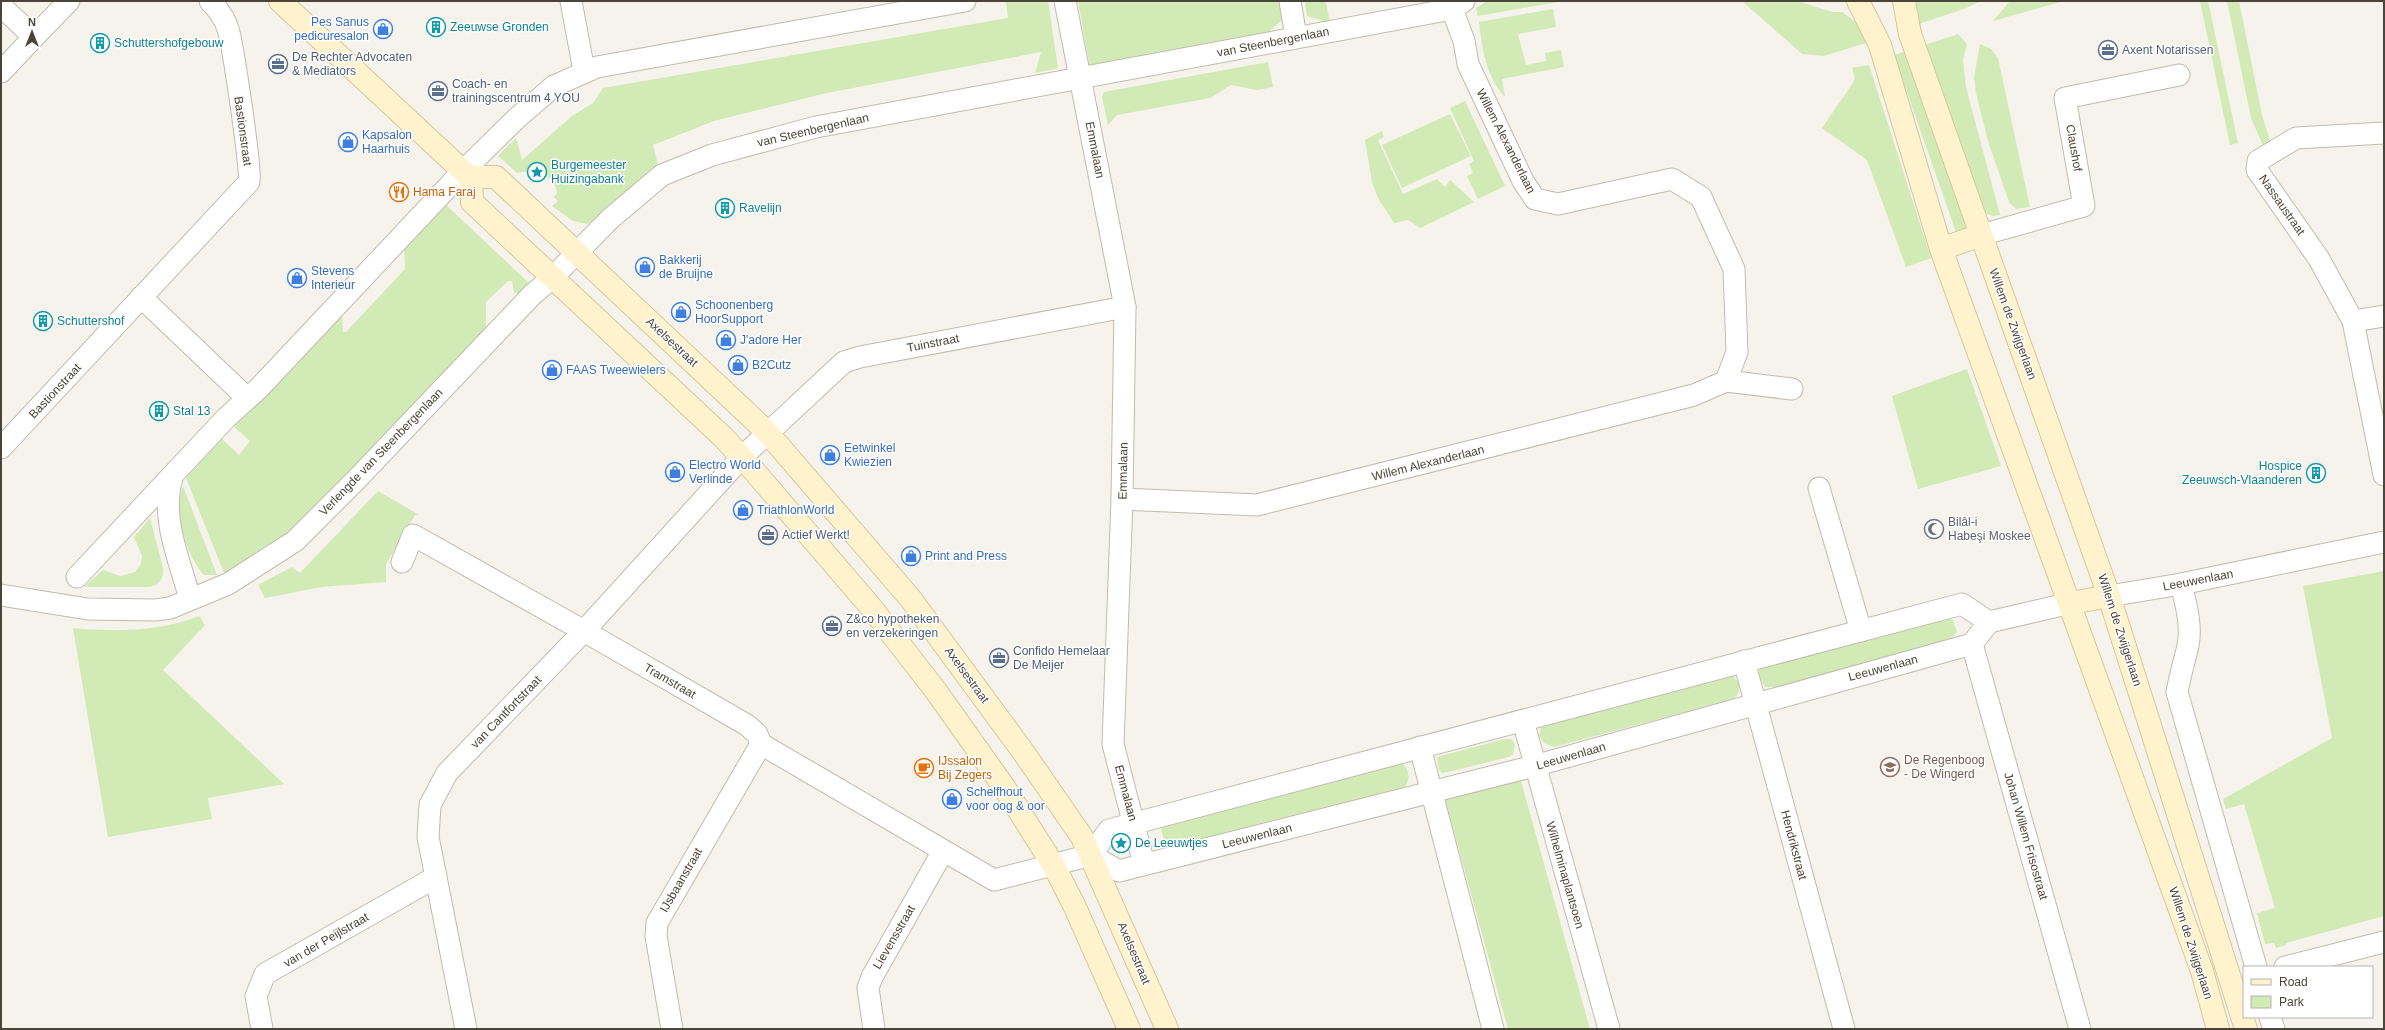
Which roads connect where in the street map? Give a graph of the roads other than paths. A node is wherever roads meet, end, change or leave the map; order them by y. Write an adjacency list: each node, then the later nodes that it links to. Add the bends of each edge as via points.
1 (69, 1): 12 (street)
2 (210, 1): 24 (street, Bastionstraat, via 222,18 230,37 250,178)
3 (280, 1): 19 (street)
4 (571, 1): 14 (street)
5 (965, 1): 14 (street)
6 (1065, 1): 17 (street)
7 (1290, 1): 13 (street)
8 (1858, 1): 21 (street, Willem de Zwijgerlaan, via 1880,45)
9 (1904, 1): 20 (street, Willem de Zwijgerlaan, via 1910,34)
10 (1458, 5): 13 (street, van Steenbergenlaan); 28 (street, Willem Alexanderlaan, via 1468,64 1523,181 1535,199 1558,204 1672,179 1701,197 1734,269 1737,352)
11 (1, 6): 12 (street)
12 (34, 37): 15 (street)
13 (1296, 37): 17 (street, van Steenbergenlaan)
14 (584, 71): 19 (street, via 554,86 536,100)
15 (1, 72)
16 (2179, 76): 20 (street, Claushof, via 2065,98 2084,206)
17 (1080, 78): 22 (street, van Steenbergenlaan, via 816,127 712,155 662,175 610,219); 25 (street, Emmalaan)
18 (2384, 133): 27 (street, Nassaustraat, via 2296,138 2258,161 2257,170 2319,259)
19 (467, 174): 22 (street, Axelsestraat, via 496,177); 23 (street, via 472,202); 30 (street)
20 (1981, 235): 21 (street); 43 (street, Willem de Zwijgerlaan)
21 (1941, 249): 45 (street, Willem de Zwijgerlaan)
22 (577, 252): 23 (street); 31 (street, Axelsestraat)
23 (553, 277): 33 (street); 44 (street, Verlengde van Steenbergenlaan, via 532,295 295,541 228,584)
24 (141, 298): 30 (street); 32 (street, Bastionstraat)
25 (1125, 307): 31 (street, Tuinstraat, via 844,362); 37 (street, Emmalaan)
26 (2384, 316): 27 (street)
27 (2354, 321): 34 (street, Nassaustraat)
28 (1726, 381): 29 (street); 37 (street, Willem Alexanderlaan, via 1694,396 1257,506)
29 (1792, 389)
30 (247, 398): 35 (street)
31 (767, 432): 33 (street); 59 (street, Axelsestraat, via 910,598 1024,753 1082,837)
32 (1, 448)
33 (742, 457): 47 (street, van Cantfortstraat); 61 (street, via 900,643 982,757)
34 (2384, 475)
35 (172, 478): 40 (street); 44 (street, via 168,498 170,523)
36 (1819, 488): 48 (street)
37 (1122, 499): 57 (street, Emmalaan, via 1113,744)
38 (2384, 542): 41 (street, Leeuwenlaan)
39 (402, 562): 47 (street, Tramstraat, via 413,535)
40 (77, 577)
41 (2182, 584): 43 (street, Leeuwenlaan); 64 (street, via 2189,620 2188,646 2180,669 2177,692)
42 (1, 595): 44 (street, Verlengde van Steenbergenlaan, via 88,609 155,610 170,608)
43 (2110, 596): 45 (street, Leeuwenlaan); 78 (street, Willem de Zwijgerlaan)
44 (190, 599)
45 (2071, 603): 46 (street, Leeuwenlaan); 77 (street, Willem de Zwijgerlaan, via 2202,971)
46 (1988, 622): 48 (street, via 1962,604); 49 (street)
47 (584, 631): 53 (street, Tramstraat, via 747,725); 62 (street, van Cantfortstraat, via 447,773 430,805 428,837)
48 (1861, 631): 50 (street)
49 (1972, 644): 51 (street, Leeuwenlaan); 76 (street, Johan Willem Frisostraat)
50 (1744, 661): 51 (street, Hendrikstraat); 52 (street)
51 (1756, 703): 55 (street, Leeuwenlaan); 75 (street, Hendrikstraat)
52 (1523, 721): 54 (street); 55 (street, Wilhelminaplantsoen)
53 (761, 744): 58 (street, Tramstraat); 69 (street, IJsbaanstraat, via 657,923 656,936)
54 (1420, 747): 56 (street); 57 (street)
55 (1534, 766): 56 (street, Leeuwenlaan); 74 (street, Wilhelminaplantsoen)
56 (1430, 792): 60 (street, Leeuwenlaan); 73 (street)
57 (1134, 823): 59 (street, via 1109,830); 60 (street, Emmalaan)
58 (943, 851): 61 (street, via 994,880); 70 (street, Lievensstraat, via 872,977 868,988)
59 (1091, 855): 60 (street, Leeuwenlaan, via 1119,871); 61 (street); 72 (street, Axelsestraat)
60 (1144, 864)
61 (1054, 866): 71 (street)
62 (436, 877): 67 (street, van der Peijlstraat, via 265,974 256,996); 68 (street, van Cantfortstraat)
63 (2384, 942): 65 (street)
64 (2256, 966)
65 (2289, 966)
66 (2270, 1018): 79 (street)
67 (262, 1029)
68 (466, 1029)
69 (672, 1029)
70 (874, 1029)
71 (1129, 1029)
72 (1167, 1029)
73 (1494, 1029)
74 (1609, 1029)
75 (1844, 1029)
76 (2080, 1029)
77 (2218, 1029)
78 (2246, 1029)
79 (2274, 1029)

